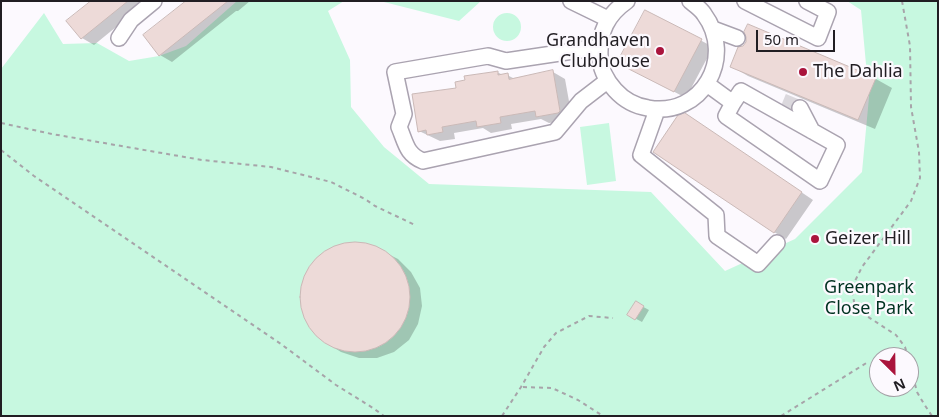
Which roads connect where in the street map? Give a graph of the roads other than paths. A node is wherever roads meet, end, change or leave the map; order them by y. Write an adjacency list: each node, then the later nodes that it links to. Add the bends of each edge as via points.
1 (154, 1): 9 (street, via 131,20)
2 (571, 1): 7 (street)
3 (627, 1): 7 (street)
4 (690, 1): 8 (street)
5 (746, 1): 6 (street, via 818,38 828,12)
6 (808, 1)
7 (608, 18): 11 (street)
8 (713, 29): 10 (street); 13 (street, via 717,48 715,67)
9 (119, 38)
10 (737, 38)
11 (600, 47): 12 (street, via 600,62); 12 (street, via 506,61 488,56 396,72 404,114 399,127 413,156 423,161 555,132 581,101)
12 (607, 81): 18 (street, via 620,96 637,106)
13 (707, 84): 16 (street); 18 (street, via 694,98 676,107)
14 (759, 101): 15 (street); 16 (street, via 741,91); 19 (street)
15 (782, 101)
16 (733, 104): 19 (street, via 726,116 820,181 836,145)
17 (800, 108): 19 (street)
18 (657, 110): 20 (street, via 641,155 716,215 717,236 758,264)
19 (812, 131)
20 (777, 243)

